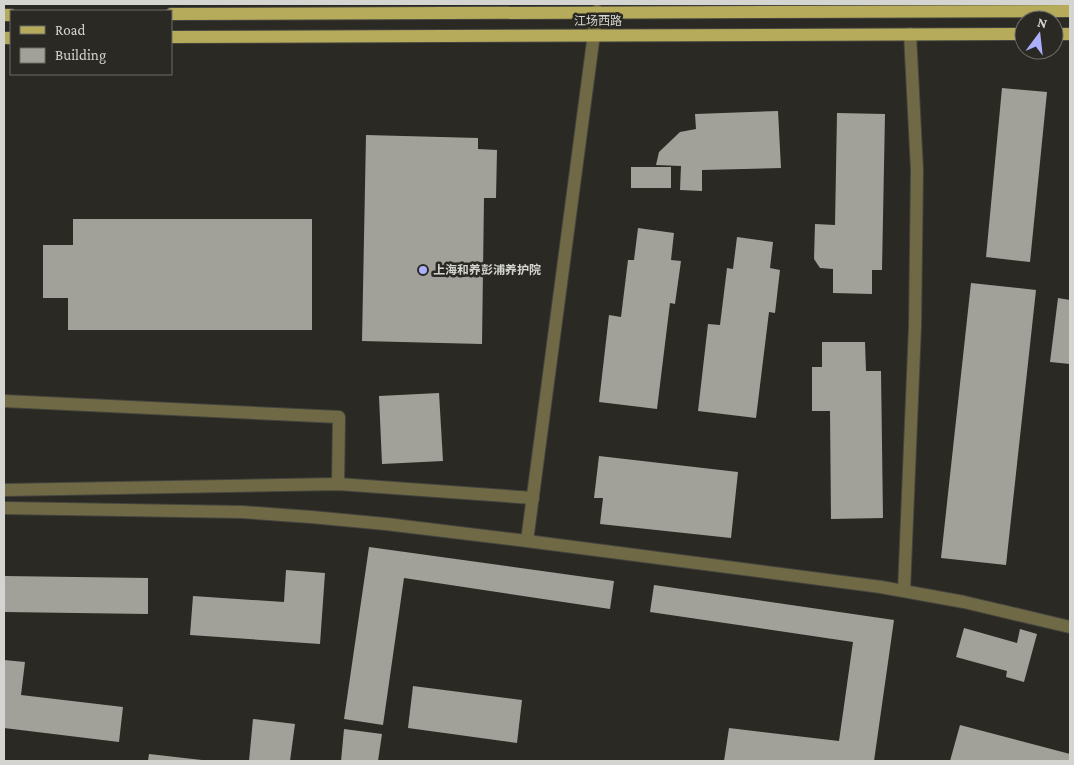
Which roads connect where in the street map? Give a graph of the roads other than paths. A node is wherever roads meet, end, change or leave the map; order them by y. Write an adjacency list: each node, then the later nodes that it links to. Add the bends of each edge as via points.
1 (916, 7): 2 (main road, 江场西路); 3 (main road, 江场西路)
2 (597, 11): 4 (main road, 江场西路); 7 (street)
3 (1070, 11)
4 (172, 14)
5 (910, 34): 6 (main road, 江场西路); 7 (main road, 江场西路); 15 (street, via 917,170 915,326)
6 (1014, 34)
7 (596, 35): 8 (main road, 江场西路); 12 (street)
8 (172, 37)
9 (4, 401): 10 (street, via 339,417)
10 (338, 484): 11 (street); 12 (street)
11 (4, 490)
12 (533, 498): 14 (street)
13 (4, 508): 14 (street, via 272,514)
14 (527, 541): 15 (street)
15 (904, 591): 16 (street)
16 (1070, 627)

